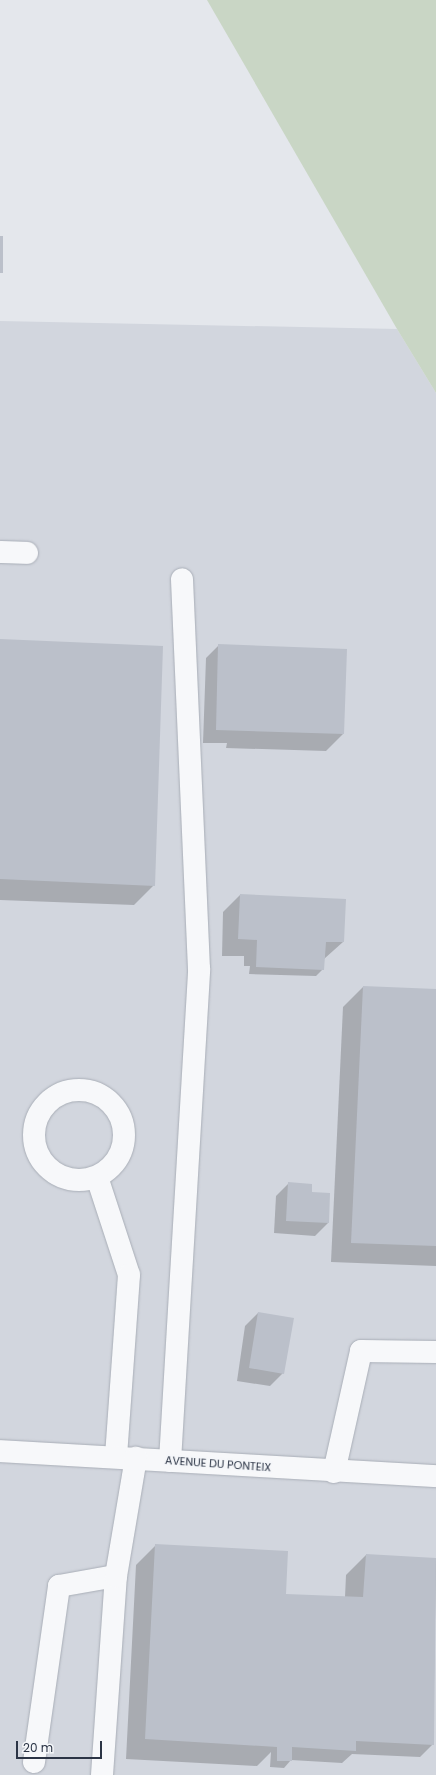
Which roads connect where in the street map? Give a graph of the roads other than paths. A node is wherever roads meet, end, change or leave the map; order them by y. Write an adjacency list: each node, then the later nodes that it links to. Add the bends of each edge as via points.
1 (0, 552): 2 (street)
2 (27, 553)
3 (182, 579): 8 (street, via 199,969)
4 (97, 1177): 4 (street, via 109,1170 119,1158 124,1145 125,1130 121,1116 113,1104 102,1095 88,1090 58,1094 46,1104 38,1116 34,1131 35,1147 42,1161 53,1172 67,1179); 7 (street, via 129,1275)
5 (436, 1352): 9 (street, via 361,1350)
6 (0, 1451): 7 (street, AVENUE DU PONTEIX)
7 (126, 1458): 8 (street, AVENUE DU PONTEIX); 11 (street)
8 (170, 1461): 9 (street, AVENUE DU PONTEIX)
9 (334, 1472): 10 (street, AVENUE DU PONTEIX)
10 (436, 1476)
11 (116, 1576): 12 (street, via 59,1586); 13 (street)
12 (34, 1762)
13 (102, 1775)

